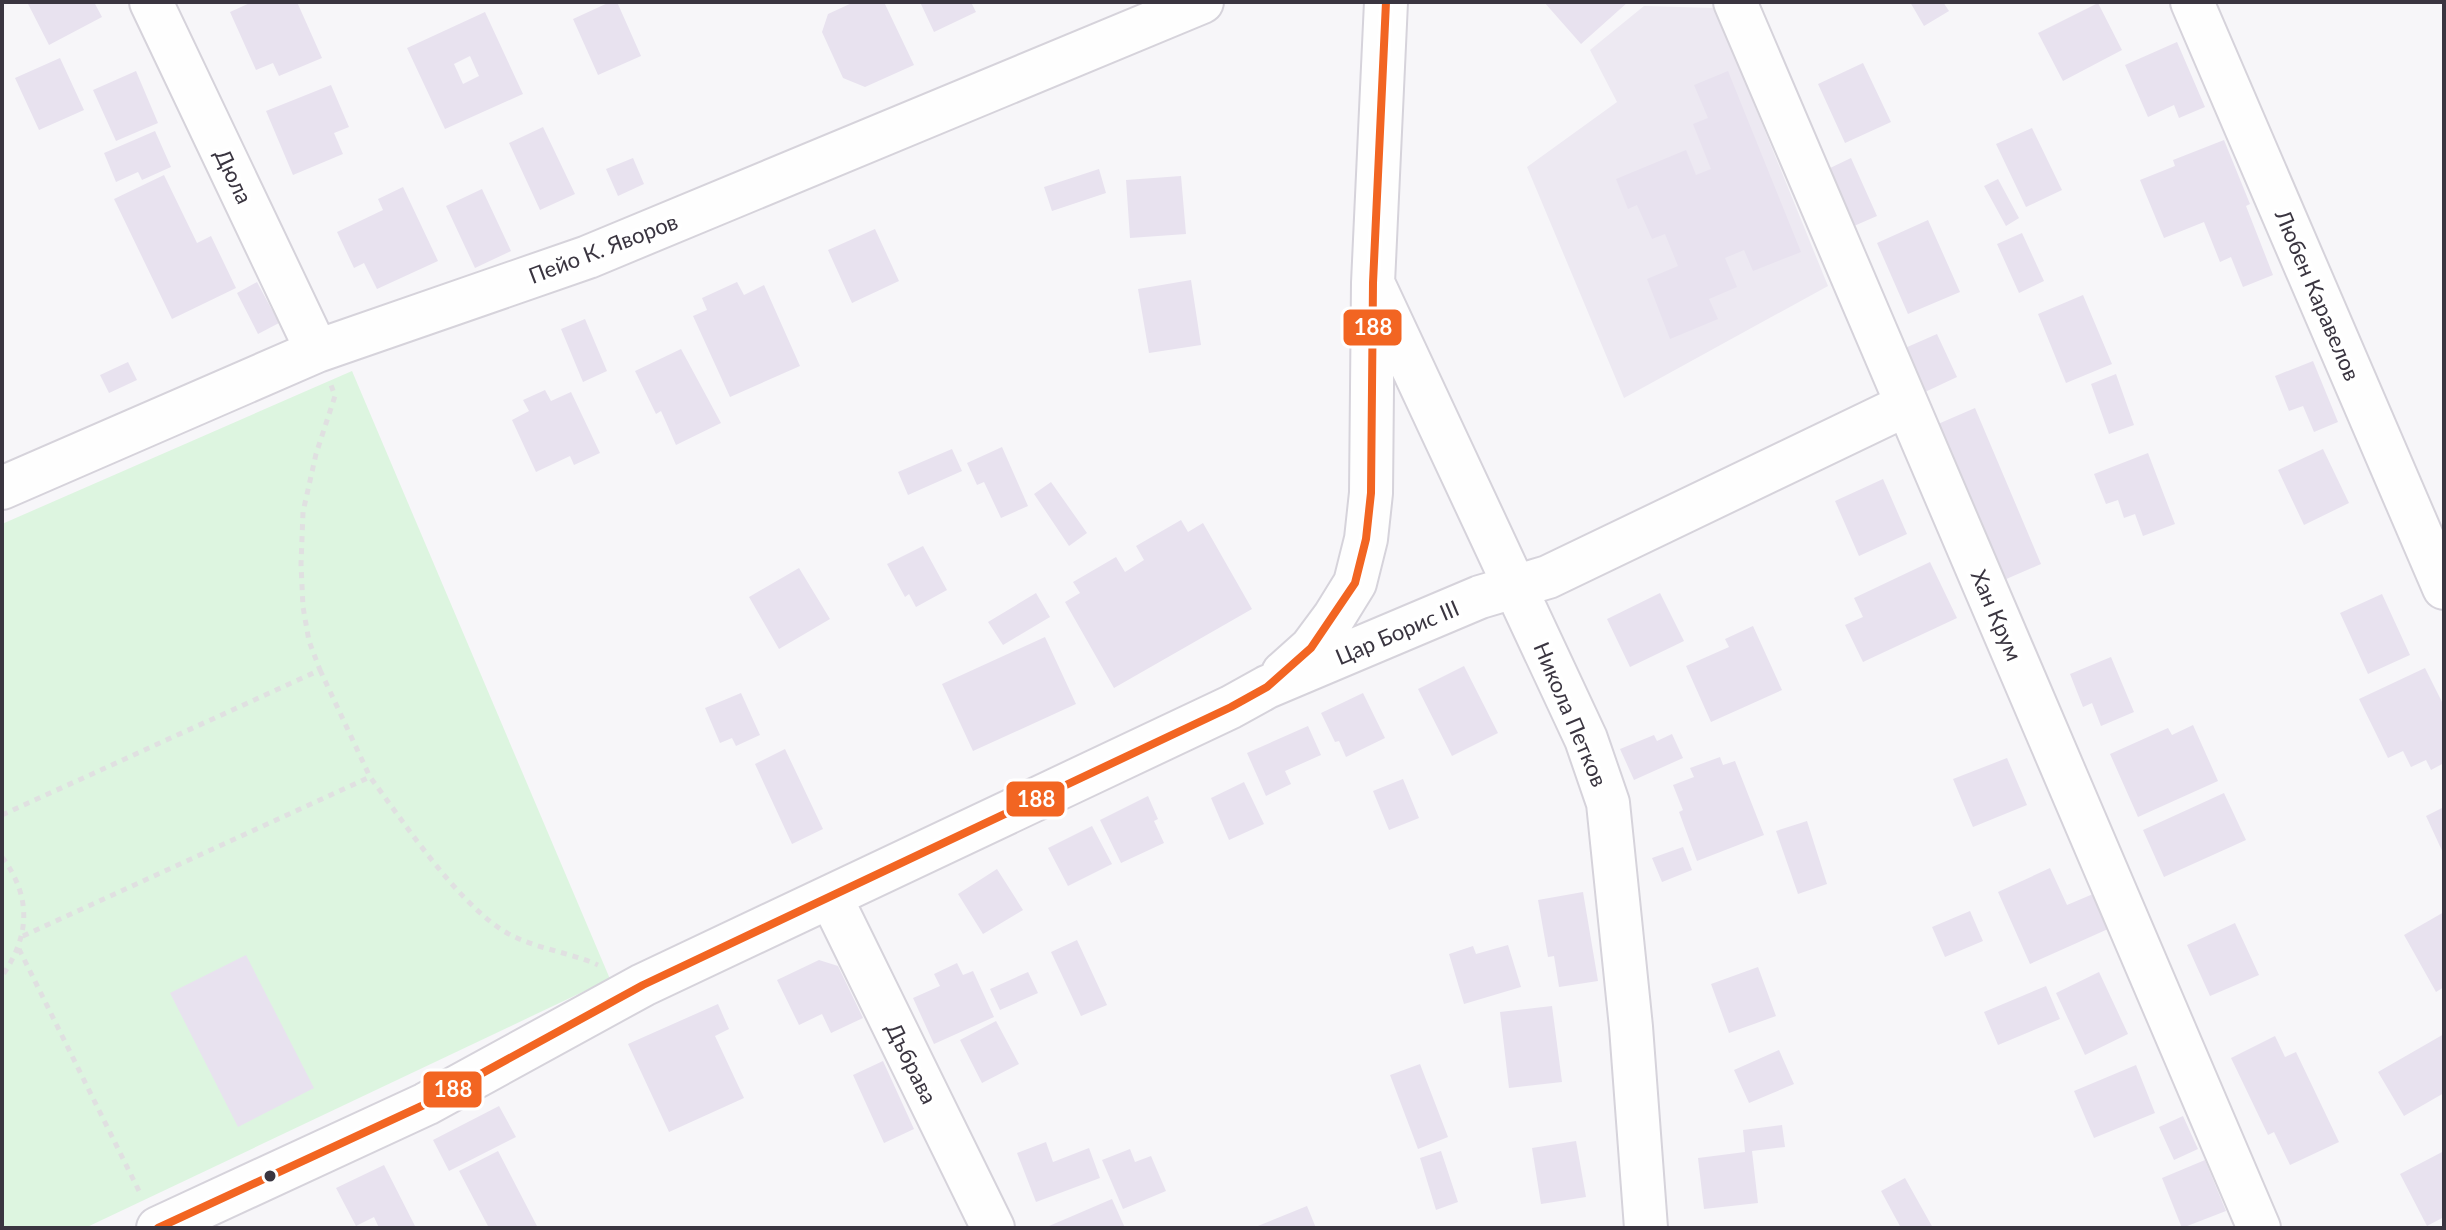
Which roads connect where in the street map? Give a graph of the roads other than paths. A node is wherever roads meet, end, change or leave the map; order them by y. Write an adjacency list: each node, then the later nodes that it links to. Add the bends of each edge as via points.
1 (151, 2): 7 (street, Дюла)
2 (1202, 2): 7 (street, Пейо К. Яворов, via 588,257)
3 (1386, 2): 6 (street)
4 (1735, 2): 8 (street, Хан Крум)
5 (2192, 2): 10 (street, Любен Каравелов)
6 (1373, 283): 11 (street, Никола Петков); 13 (street, via 1371,493 1355,583 1311,648)
7 (317, 351): 9 (street, Пейо К. Яворов)
8 (1906, 405): 11 (street, Цар Борис III, via 1548,577); 18 (street, Хан Крум)
9 (2, 488)
10 (2433, 529): 12 (street, Любен Каравелов)
11 (1516, 587): 13 (street, Цар Борис III, via 1480,597); 17 (street, Никола Петков, via 1586,739 1608,803)
12 (2444, 588)
13 (1267, 687): 14 (street, Цар Борис III)
14 (831, 898): 15 (street, Цар Борис III, via 643,985 426,1104); 16 (street, Дъбрава)
15 (151, 1214)
16 (993, 1228)
17 (1646, 1228)
18 (2259, 1228)

